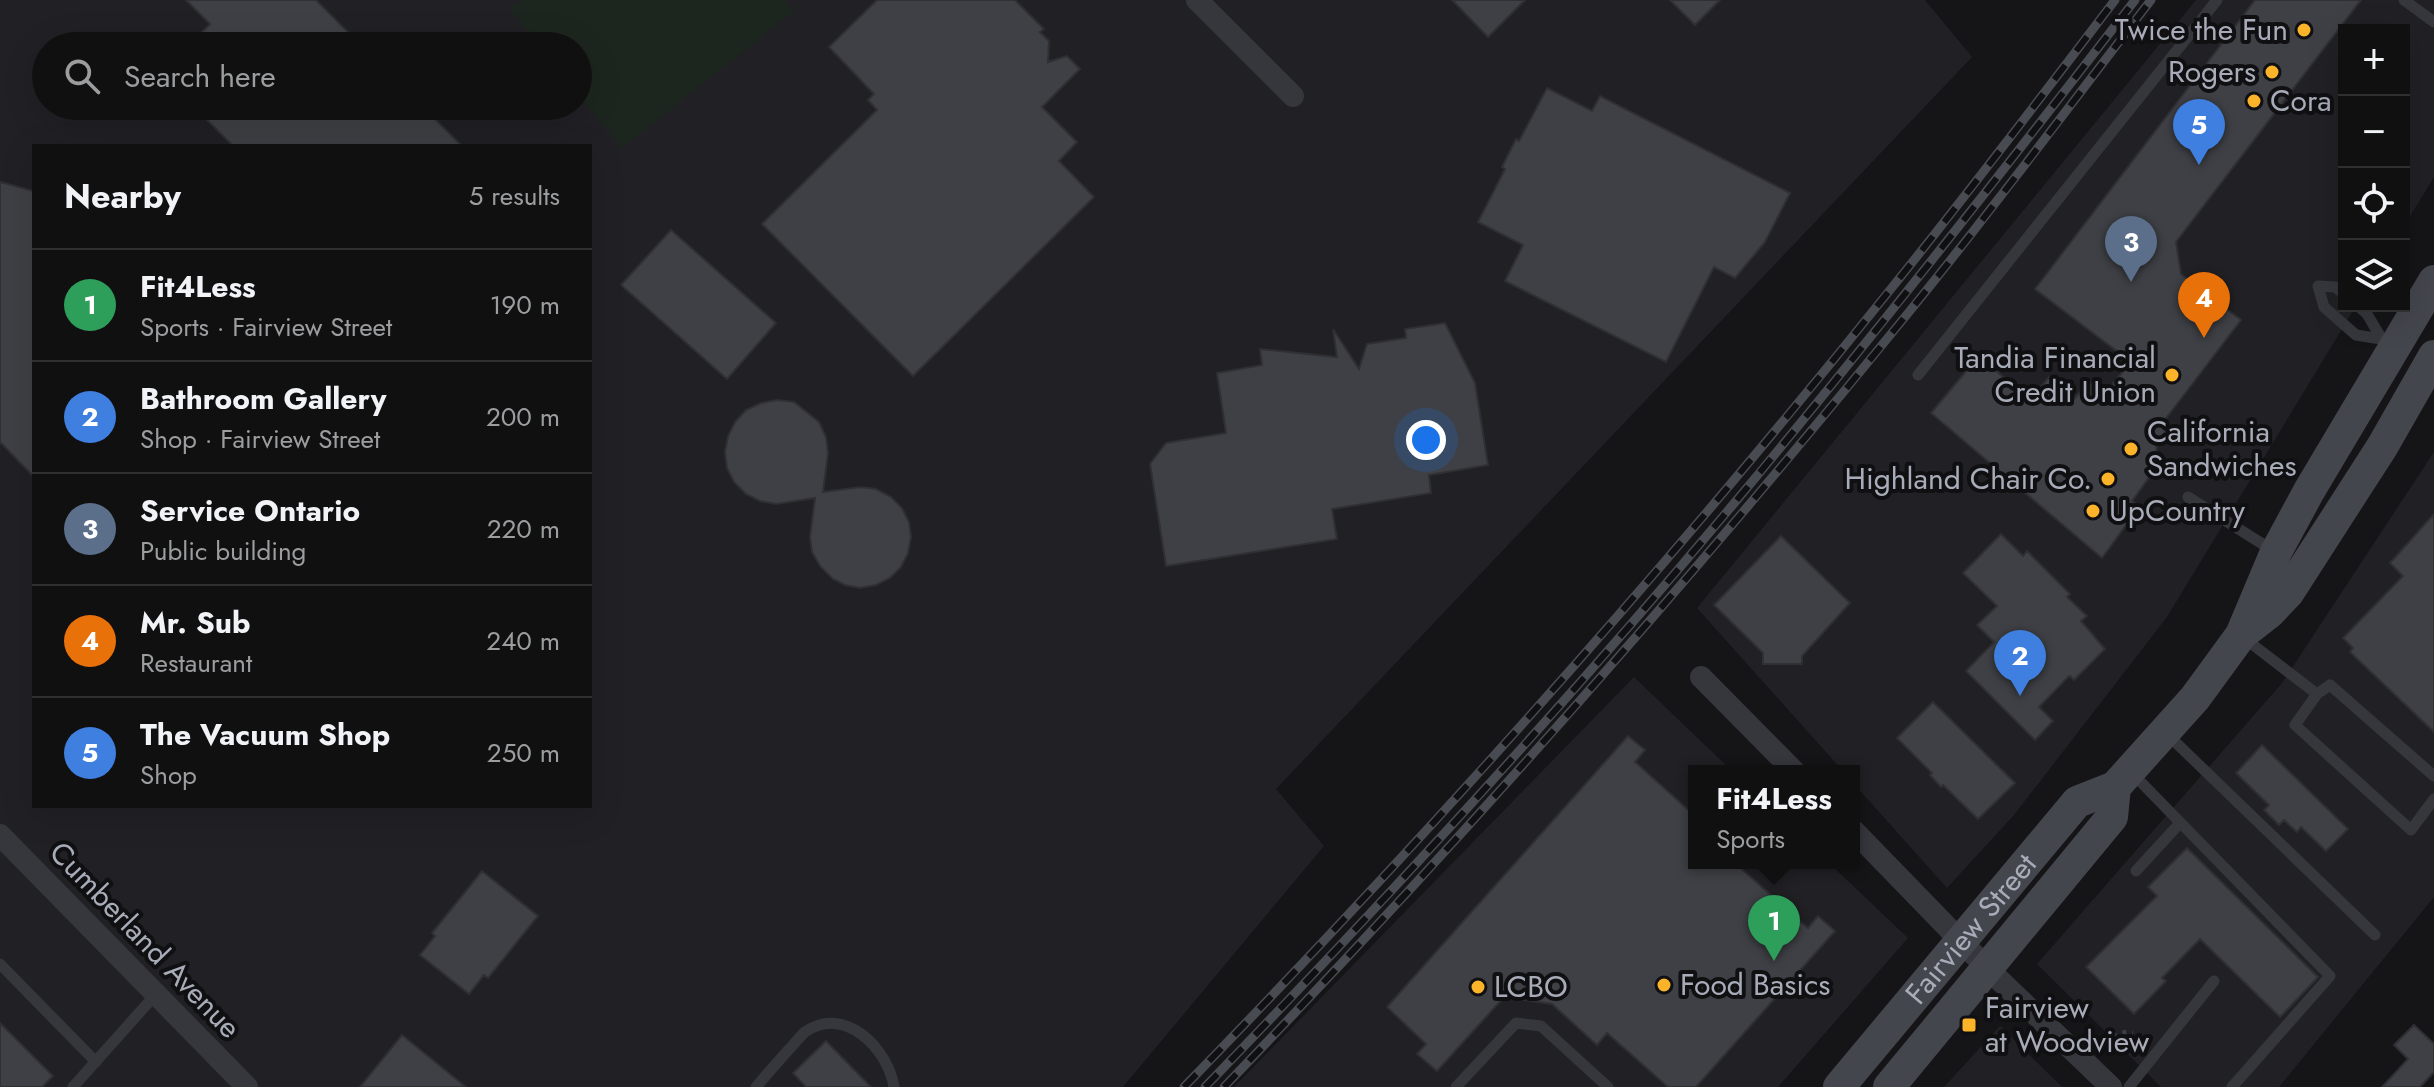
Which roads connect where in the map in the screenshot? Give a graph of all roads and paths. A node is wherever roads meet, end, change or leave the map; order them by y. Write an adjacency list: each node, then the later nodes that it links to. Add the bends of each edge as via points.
1 (1197, 0): 5 (street)
2 (2217, 0): 10 (lane)
3 (2404, 0): 4 (lane)
4 (2434, 22)
5 (1293, 96)
6 (2434, 281): 9 (main road, Fairview Street)
7 (2338, 289): 9 (lane, via 2318,286 2324,307 2356,335)
8 (2365, 312): 9 (lane)
9 (2411, 363): 12 (main road, Fairview Street, via 2309,491); 13 (main road, Fairview Street, via 2351,497 2288,593)
10 (1918, 375)
11 (2188, 497): 12 (lane)
12 (2276, 552): 13 (main road, Fairview Street)
13 (2241, 635): 15 (lane); 16 (main road, Fairview Street)
14 (1701, 677): 17 (street)
15 (2317, 694): 18 (lane, via 2330,685); 20 (lane, via 2295,725 2411,830)
16 (2164, 731): 19 (main road, Fairview Street); 25 (lane)
17 (1788, 765)
18 (2434, 776)
19 (2122, 778): 21 (lane); 26 (main road, Fairview Street, via 2077,802); 28 (main road, Fairview Street, via 2112,817)
20 (2434, 799)
21 (2180, 823): 24 (lane); 44 (lane, via 2330,976)
22 (0, 835): 30 (street, Cumberland Avenue)
23 (1860, 837): 26 (street)
24 (2136, 871)
25 (2375, 935)
26 (1960, 940): 28 (street); 40 (main road, Fairview Street)
27 (0, 964): 33 (lane)
28 (1987, 968): 32 (street); 41 (main road, Fairview Street)
29 (2214, 981): 43 (lane)
30 (156, 994): 33 (lane); 35 (street, Cumberland Avenue)
31 (2133, 1033): 32 (path, via 2105,1039)
32 (2081, 1059): 42 (street)
33 (96, 1062): 34 (lane)
34 (73, 1087)
35 (247, 1087)
36 (756, 1087): 37 (lane, via 805,1032 834,1023 853,1028 872,1042 886,1060)
37 (894, 1087)
38 (1456, 1087): 39 (lane, via 1516,1023 1541,1026)
39 (1608, 1087)
40 (1839, 1087)
41 (1889, 1087)
42 (2111, 1087)
43 (2129, 1087)
44 (2232, 1087)

